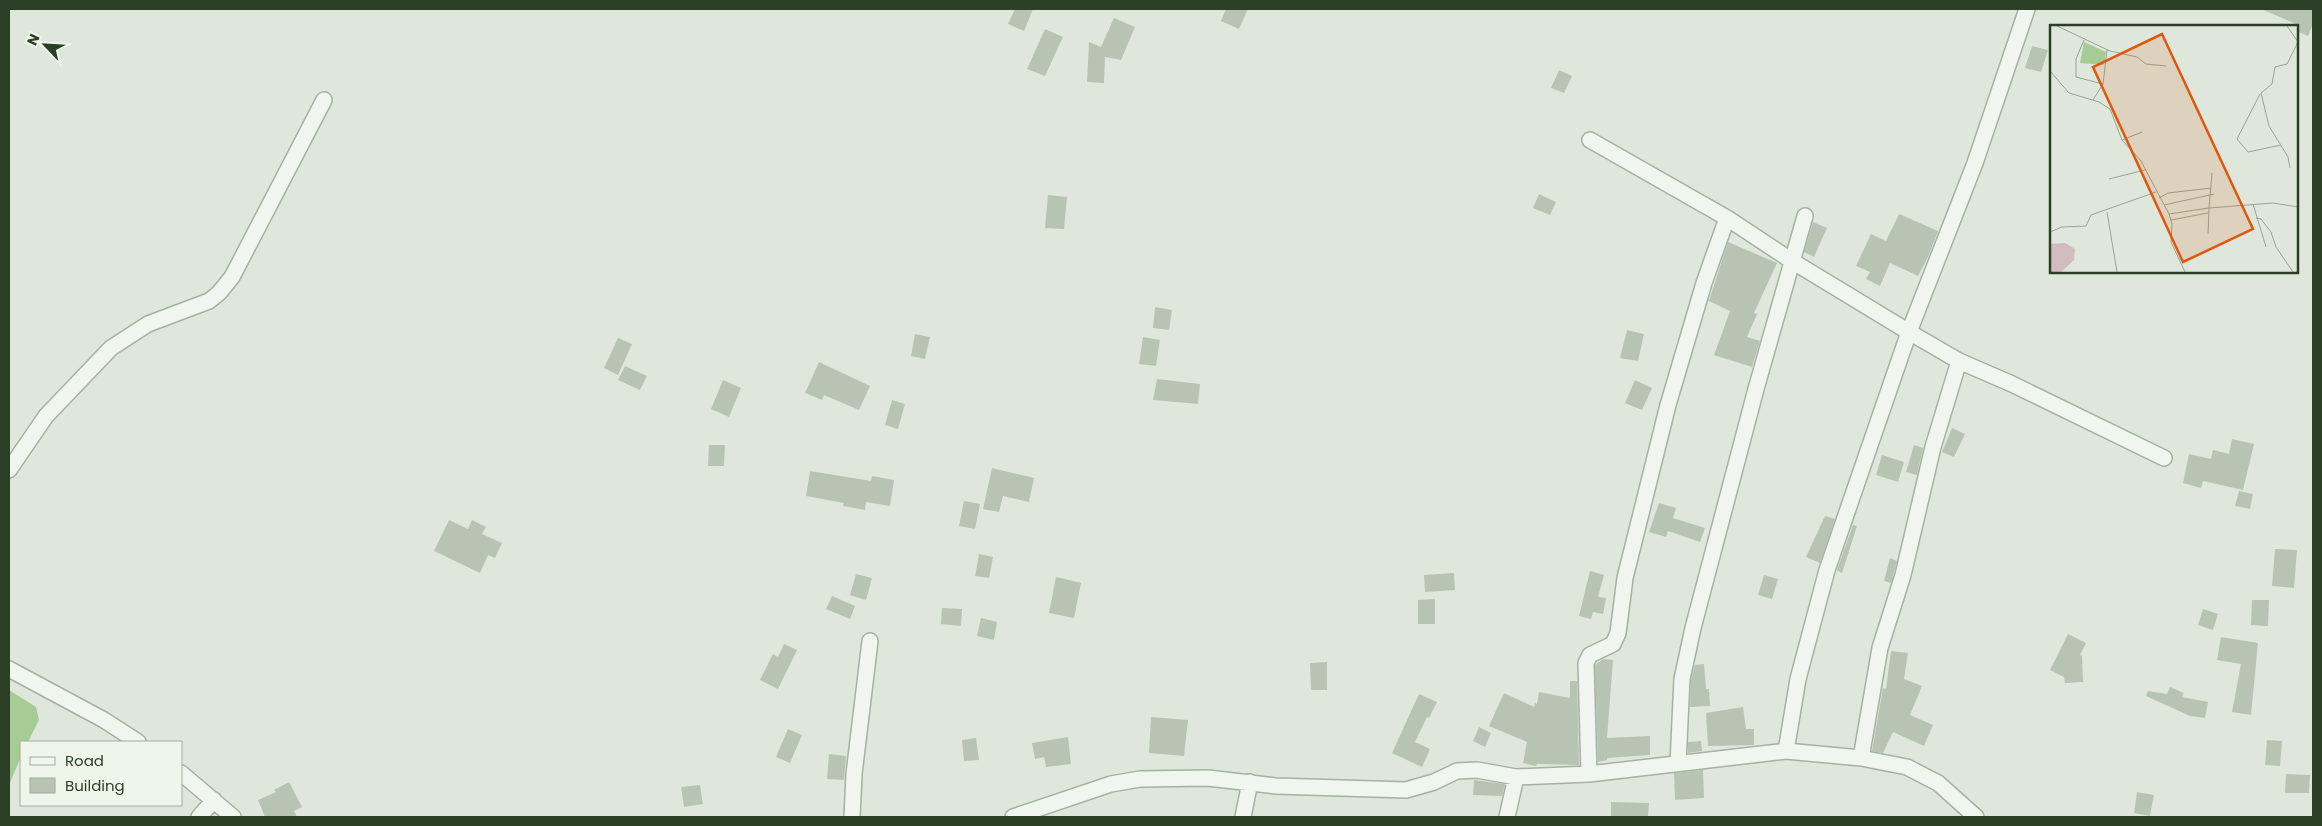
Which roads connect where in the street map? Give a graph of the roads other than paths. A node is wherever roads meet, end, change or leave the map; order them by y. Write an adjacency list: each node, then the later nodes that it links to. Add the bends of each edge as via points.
1 (2027, 9): 7 (street, via 1975,163)
2 (324, 100): 10 (street, via 232,277 219,293 209,301 148,324 111,348 46,416)
3 (1590, 140): 5 (street)
4 (1805, 216): 6 (street)
5 (1728, 218): 6 (street); 18 (street, via 1704,283 1668,406 1625,578 1618,633 1613,644 1590,655 1586,663)
6 (1792, 262): 7 (street); 16 (street, via 1685,662)
7 (1909, 332): 8 (street); 14 (street, via 1827,570 1798,679)
8 (1959, 361): 9 (street); 15 (street, via 1933,448 1903,575 1880,648)
9 (2164, 458)
10 (9, 470)
11 (870, 641): 24 (street)
12 (9, 668): 13 (street)
13 (136, 741)
14 (1786, 751): 15 (street); 16 (street)
15 (1861, 758): 28 (street, via 1907,767 1923,774)
16 (1678, 763): 18 (street)
17 (182, 774): 21 (street)
18 (1589, 774): 19 (street)
19 (1516, 777): 20 (street, via 1477,770 1457,771 1406,790 1276,786); 27 (street)
20 (1250, 782): 25 (street, via 1208,778 1111,784); 26 (street)
21 (214, 800): 22 (street); 23 (street)
22 (199, 817)
23 (232, 817)
24 (852, 817)
25 (1013, 817)
26 (1244, 817)
27 (1507, 817)
28 (1976, 817)

